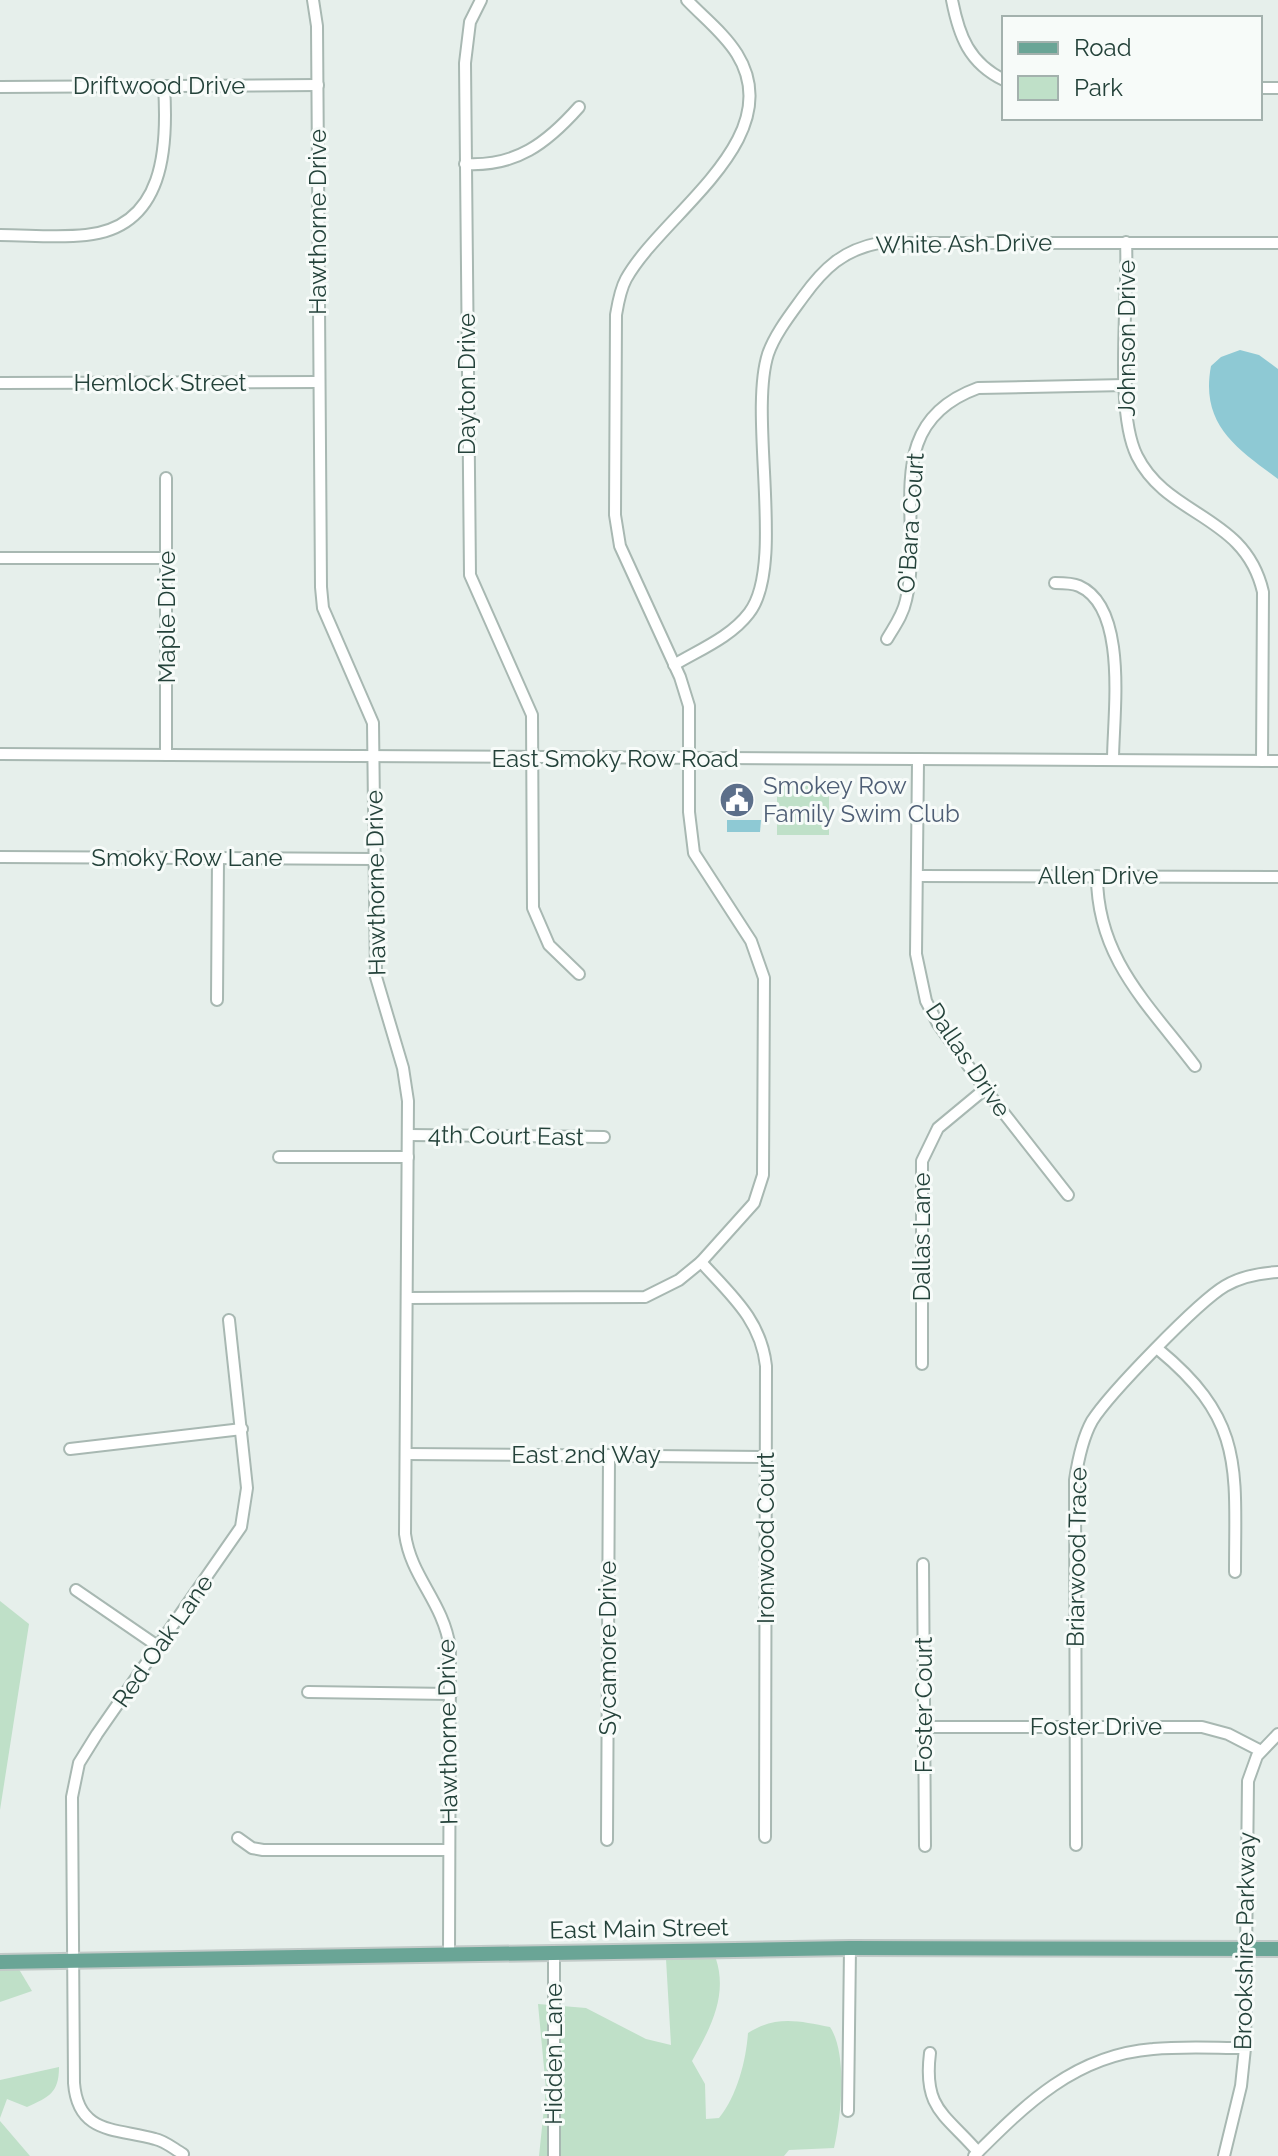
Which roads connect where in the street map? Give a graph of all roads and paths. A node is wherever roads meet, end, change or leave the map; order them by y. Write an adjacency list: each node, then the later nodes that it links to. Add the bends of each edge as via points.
1 (313, 0): 6 (street, Hawthorne Drive)
2 (481, 0): 10 (street, Dayton Drive, via 466,39)
3 (687, 0): 22 (street, via 739,56 748,113 738,144 630,272 616,315 617,533)
4 (952, 0): 5 (street, via 960,34 974,59)
5 (1002, 79)
6 (318, 85): 7 (street, Driftwood Drive); 14 (street, Hawthorne Drive)
7 (164, 86): 8 (street, Driftwood Drive); 11 (street, via 162,169 132,215 87,235)
8 (0, 87)
9 (579, 107): 10 (street, via 552,138 525,154 506,162)
10 (465, 164): 26 (street, Dayton Drive, via 470,575 529,706)
11 (0, 235)
12 (1126, 242): 13 (street, White Ash Drive); 16 (street, Johnson Drive); 22 (street, White Ash Drive, via 879,243 847,252 827,267 768,355 764,566 758,596 735,628)
13 (1278, 243)
14 (319, 382): 15 (street, Hemlock Street); 25 (street, Hawthorne Drive, via 323,608 371,714)
15 (0, 383)
16 (1126, 385): 21 (street, O'Bara Court, via 978,388 937,411 911,460 909,588); 30 (street, Johnson Drive, via 1128,431 1149,477 1228,531 1259,576)
17 (166, 478): 19 (street, Maple Drive)
18 (0, 558): 19 (street)
19 (167, 558): 24 (street, Maple Drive)
20 (1055, 583): 28 (street, via 1086,591 1110,625)
21 (887, 639)
22 (674, 665): 27 (street, via 689,706)
23 (0, 754): 24 (street, East Smoky Row Road)
24 (166, 755): 25 (street, East Smoky Row Road)
25 (375, 757): 26 (street, East Smoky Row Road); 34 (street, Hawthorne Drive)
26 (532, 758): 27 (street, East Smoky Row Road); 38 (street, Dayton Drive, via 533,908 549,945)
27 (689, 759): 29 (street, East Smoky Row Road); 47 (street, via 694,853 751,941 764,978 763,1175 754,1203)
28 (1113, 760): 29 (street, East Smoky Row Road); 30 (street, East Smoky Row Road)
29 (918, 761): 35 (street, Dallas Drive)
30 (1262, 761): 31 (street, East Smoky Row Road)
31 (1278, 761)
32 (0, 857): 33 (street, Smoky Row Lane)
33 (218, 858): 34 (street, Smoky Row Lane); 39 (street)
34 (374, 859): 42 (street, Hawthorne Drive, via 376,977 407,1085)
35 (918, 876): 36 (street, Allen Drive); 41 (street, Dallas Drive, via 916,954 926,1001)
36 (1097, 876): 37 (street, Allen Drive); 40 (street, via 1099,916 1112,953)
37 (1278, 877)
38 (579, 974)
39 (217, 1000)
40 (1195, 1066)
41 (985, 1089): 46 (street, Dallas Drive); 52 (street, Dallas Lane, via 938,1128 922,1161)
42 (408, 1135): 43 (street, 4th Court East); 45 (street, Hawthorne Drive)
43 (604, 1137)
44 (279, 1157): 45 (street)
45 (408, 1157): 49 (street, Hawthorne Drive)
46 (1068, 1195)
47 (701, 1262): 49 (street, via 645,1297); 57 (street, Ironwood Court, via 749,1314 761,1337)
48 (1278, 1272): 51 (street, Briarwood Trace, via 1257,1273 1225,1287)
49 (407, 1298): 55 (street, Hawthorne Drive)
50 (229, 1320): 53 (street, Red Oak Lane)
51 (1159, 1350): 59 (street, via 1208,1399 1229,1438 1235,1478); 65 (street, Briarwood Trace, via 1093,1420 1078,1462)
52 (922, 1364)
53 (242, 1429): 54 (street); 61 (street, Red Oak Lane, via 247,1488 241,1527)
54 (70, 1449)
55 (406, 1454): 56 (street, East 2nd Way); 63 (street, Hawthorne Drive, via 407,1551 447,1623)
56 (609, 1455): 57 (street, East 2nd Way); 70 (street, Sycamore Drive)
57 (766, 1457): 68 (street, Ironwood Court)
58 (923, 1564): 64 (street, Foster Court)
59 (1235, 1572)
60 (76, 1590): 61 (street)
61 (159, 1647): 79 (street, Red Oak Lane, via 76,1773)
62 (308, 1692): 63 (street)
63 (451, 1694): 73 (street, Hawthorne Drive)
64 (924, 1727): 65 (street, Foster Drive); 72 (street, Foster Court)
65 (1075, 1727): 67 (street, Foster Drive, via 1202,1727); 71 (street, Briarwood Trace)
66 (1278, 1734): 67 (street, Brookshire Parkway)
67 (1261, 1751): 75 (street, Brookshire Parkway, via 1246,1795)
68 (765, 1837)
69 (238, 1838): 73 (street, via 263,1850)
70 (607, 1840)
71 (1076, 1845)
72 (925, 1846)
73 (449, 1850): 78 (street, Hawthorne Drive)
74 (850, 1948): 75 (main road, East Main Street); 77 (main road, East Main Street); 83 (street)
75 (1246, 1949): 76 (main road, East Main Street); 81 (street, Brookshire Parkway)
76 (1278, 1949)
77 (554, 1952): 78 (main road, East Main Street); 86 (street, Hidden Lane)
78 (449, 1954): 79 (main road, East Main Street)
79 (72, 1961): 80 (main road, East Main Street); 84 (street, Red Oak Lane, via 74,2083 83,2113 98,2126 160,2140)
80 (0, 1962)
81 (1245, 2048): 85 (street, via 1152,2049 1097,2061 1057,2080 1027,2103); 87 (street, Brookshire Parkway)
82 (930, 2053): 85 (street, via 927,2079 932,2100)
83 (848, 2111)
84 (183, 2154)
85 (976, 2154)
86 (554, 2156)
87 (1224, 2156)

